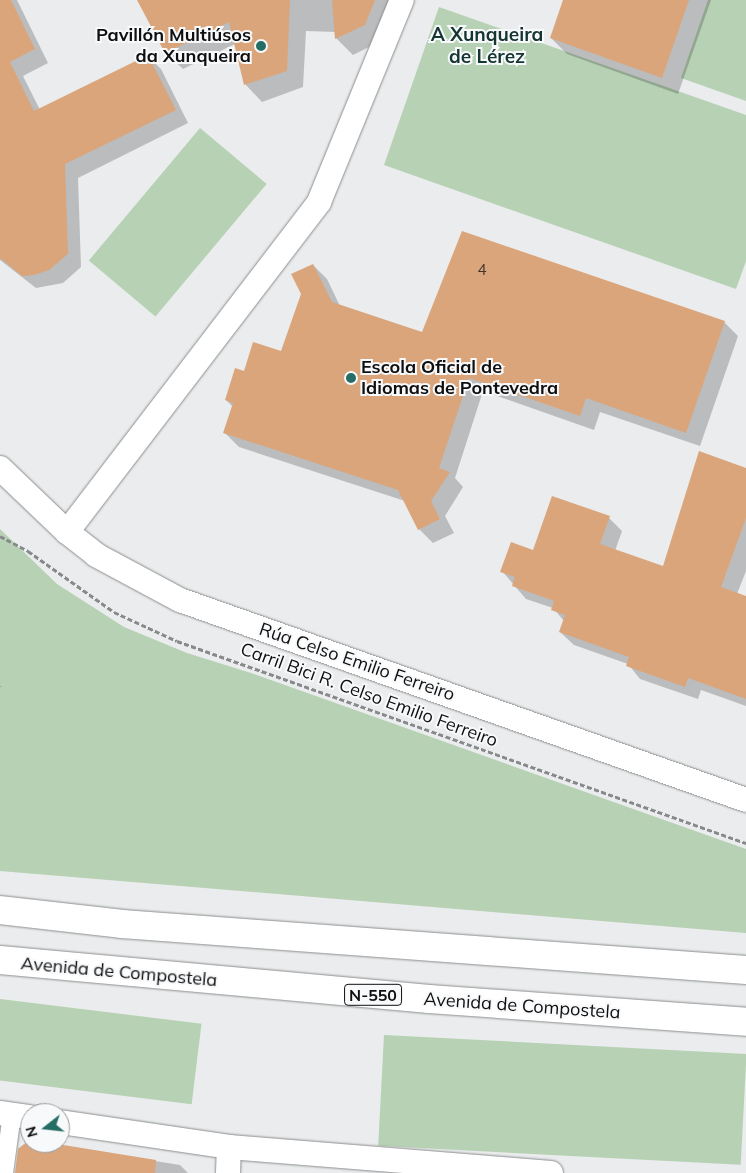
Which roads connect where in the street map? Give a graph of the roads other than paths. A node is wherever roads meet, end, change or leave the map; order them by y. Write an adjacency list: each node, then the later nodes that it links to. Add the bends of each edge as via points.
1 (402, 0): 3 (street, via 319,202)
2 (0, 468): 3 (street, Rúa Celso Emilio Ferreiro)
3 (67, 532): 4 (street, Rúa Celso Emilio Ferreiro, via 138,580 180,600)
4 (746, 800)
5 (0, 910): 7 (highway, via 122,924)
6 (0, 960): 8 (highway, Avenida de Compostela / N-550, via 429,999)
7 (746, 970)
8 (746, 1022)
9 (14, 1115): 12 (street)
10 (70, 1123): 11 (street)
11 (229, 1147): 13 (street); 14 (street)
12 (4, 1173)
13 (228, 1173)
14 (551, 1173)

